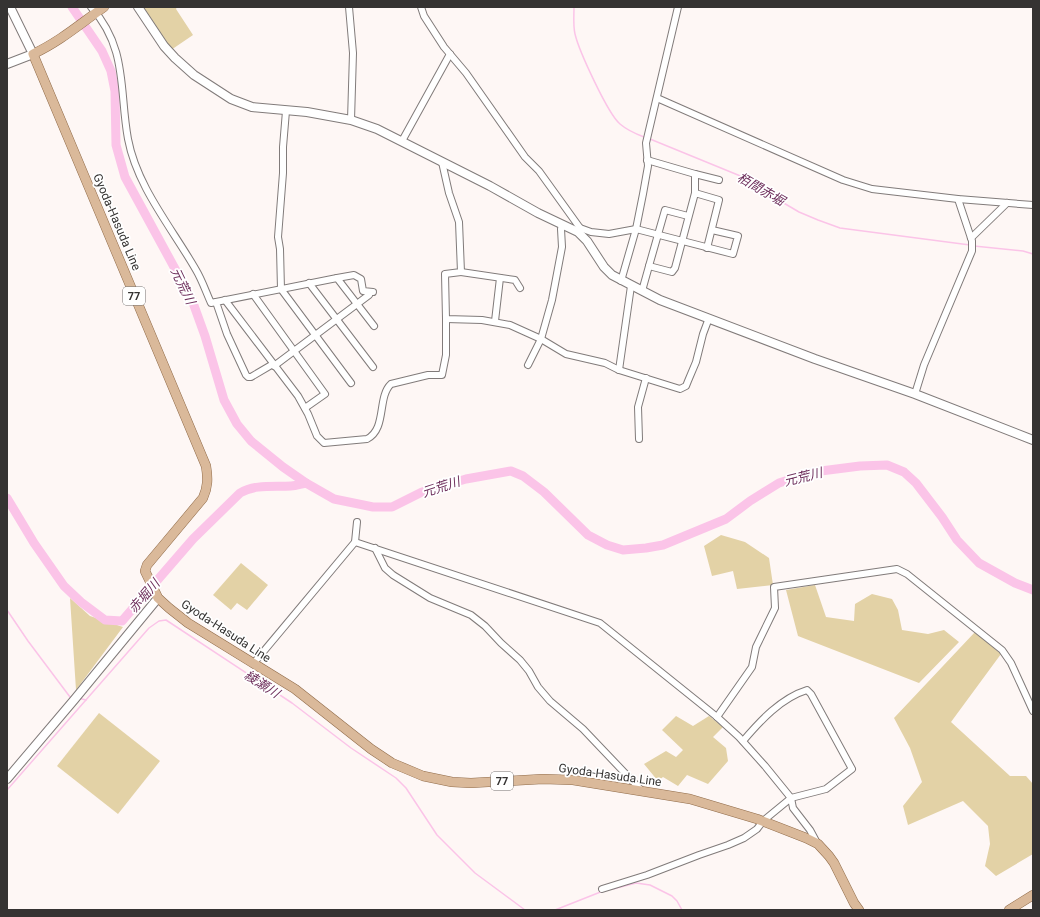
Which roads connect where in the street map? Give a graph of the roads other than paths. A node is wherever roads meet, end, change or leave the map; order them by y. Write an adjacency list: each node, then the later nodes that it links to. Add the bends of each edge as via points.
1 (10, 7): 7 (street)
2 (138, 7): 11 (street, via 175,58 215,90 252,107)
3 (349, 7): 12 (street, via 353,53)
4 (421, 7): 8 (street, via 424,16)
5 (678, 7): 10 (street)
6 (96, 10): 7 (main road, via 48,48); 43 (street, via 112,40 119,64 132,156 159,211 197,271 211,303)
7 (33, 54): 9 (street); 66 (main road, Gyoda-Hasuda Line / 77, via 206,466 208,480 203,498 149,561 145,571)
8 (450, 54): 13 (street); 25 (street, via 525,157 539,171)
9 (7, 64)
10 (657, 98): 14 (street, via 646,143); 19 (street, via 843,180 872,190)
11 (286, 111): 12 (street, via 308,112); 39 (street, via 278,237)
12 (351, 120): 13 (street)
13 (402, 141): 15 (street)
14 (647, 160): 16 (street); 24 (street)
15 (442, 162): 23 (street); 32 (street, via 459,222)
16 (695, 174): 17 (street); 18 (street)
17 (719, 180)
18 (695, 193): 22 (street); 26 (street, via 719,200)
19 (958, 199): 20 (street); 28 (street)
20 (1007, 203): 21 (street); 28 (street)
21 (1033, 205)
22 (688, 216): 27 (street, via 665,210); 29 (street)
23 (562, 224): 25 (street); 51 (street, via 562,247 552,300)
24 (636, 229): 25 (street, via 609,234); 27 (street); 35 (street)
25 (579, 230): 35 (street, via 608,272)
26 (712, 230): 30 (street); 30 (street, via 738,236 733,254)
27 (658, 236): 29 (street); 31 (street)
28 (972, 239): 59 (street, via 972,251 924,365)
29 (682, 240): 30 (street); 31 (street, via 672,272)
30 (707, 248)
31 (649, 266): 40 (street)
32 (461, 272): 34 (street); 47 (street, via 444,274)
33 (337, 278): 36 (street); 44 (street); 44 (street, via 354,275 361,279 363,291 371,294)
34 (500, 278): 38 (street, via 515,280); 48 (street)
35 (621, 281): 37 (street)
36 (309, 283): 39 (street); 46 (street)
37 (631, 286): 40 (street); 56 (street)
38 (520, 288)
39 (281, 289): 41 (street); 50 (street)
40 (642, 291): 45 (street)
41 (253, 294): 42 (street); 52 (street)
42 (225, 300): 43 (street); 53 (street)
43 (216, 302): 53 (street, via 246,375 251,377)
44 (357, 304): 46 (street); 49 (street)
45 (709, 318): 57 (street, via 686,386 680,389); 59 (street)
46 (336, 319): 50 (street); 55 (street)
47 (446, 319): 48 (street); 60 (street, via 446,355 442,375 428,375 391,384 385,394 376,430 370,438 324,443 317,436)
48 (495, 321): 51 (street)
49 (374, 326)
50 (315, 335): 52 (street); 58 (street)
51 (541, 339): 54 (street); 56 (street, via 566,354 605,363)
52 (293, 351): 53 (street); 60 (street, via 325,394)
53 (273, 364): 60 (street)
54 (528, 365)
55 (373, 367)
56 (619, 370): 57 (street)
57 (646, 378): 61 (street, via 638,407)
58 (351, 383)
59 (916, 394): 62 (street)
60 (305, 408)
61 (640, 439)
62 (1033, 440)
63 (357, 522): 64 (street)
64 (355, 542): 65 (street); 67 (street)
65 (375, 548): 69 (street, via 600,623); 72 (street, via 385,568 393,575 430,598 471,615 484,626 520,660 550,701 583,729)
66 (157, 596): 67 (main road, Gyoda-Hasuda Line / 77, via 188,623); 71 (street)
67 (253, 664): 72 (main road, Gyoda-Hasuda Line / 77, via 295,689 392,763 424,776 471,783 573,780)
68 (1033, 712): 69 (street, via 1002,650 902,570 897,569 774,587 775,608 756,647 752,667)
69 (717, 717): 70 (street)
70 (743, 742): 73 (street); 73 (street, via 759,722 794,694 807,690 812,694 852,769 826,789)
71 (7, 779)
72 (642, 791): 74 (main road, Gyoda-Hasuda Line / 77, via 690,799)
73 (791, 798): 74 (street); 75 (street, via 793,808)
74 (763, 821): 75 (main road, Gyoda-Hasuda Line / 77); 76 (street, via 744,838 728,845)
75 (818, 844): 78 (main road, Gyoda-Hasuda Line / 77, via 834,864)
76 (602, 889)
77 (1033, 895): 79 (main road)
78 (859, 910)
79 (1009, 910)

